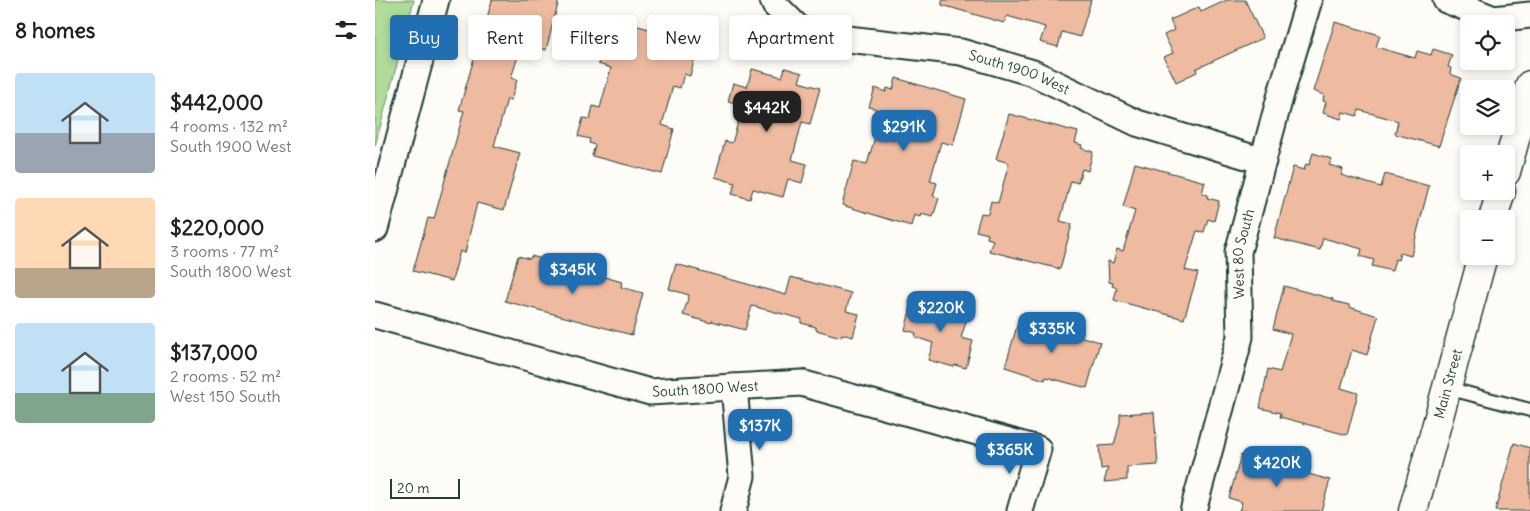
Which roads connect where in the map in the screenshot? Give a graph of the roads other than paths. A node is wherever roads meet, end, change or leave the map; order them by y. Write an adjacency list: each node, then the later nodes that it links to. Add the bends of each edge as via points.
1 (436, 0): 10 (street)
2 (1309, 0): 9 (street, West 80 South)
3 (1446, 0): 5 (street, via 1494,19)
4 (774, 3): 9 (street, South 1900 West, via 804,34 961,52 1033,73 1137,123)
5 (1530, 15)
6 (1530, 85): 7 (main road)
7 (1526, 115): 8 (main road)
8 (1515, 146)
9 (1263, 161): 18 (street, West 80 South, via 1238,252 1240,336)
10 (375, 229)
11 (1481, 265): 14 (main road, Main Street)
12 (375, 315): 13 (street, South 1800 West, via 650,392)
13 (734, 387): 16 (street, via 742,476); 17 (street, South 1800 West, via 801,383 1038,450)
14 (1447, 388): 15 (lane); 19 (main road, Main Street)
15 (1530, 410)
16 (733, 511)
17 (1020, 511)
18 (1193, 511)
19 (1413, 511)

